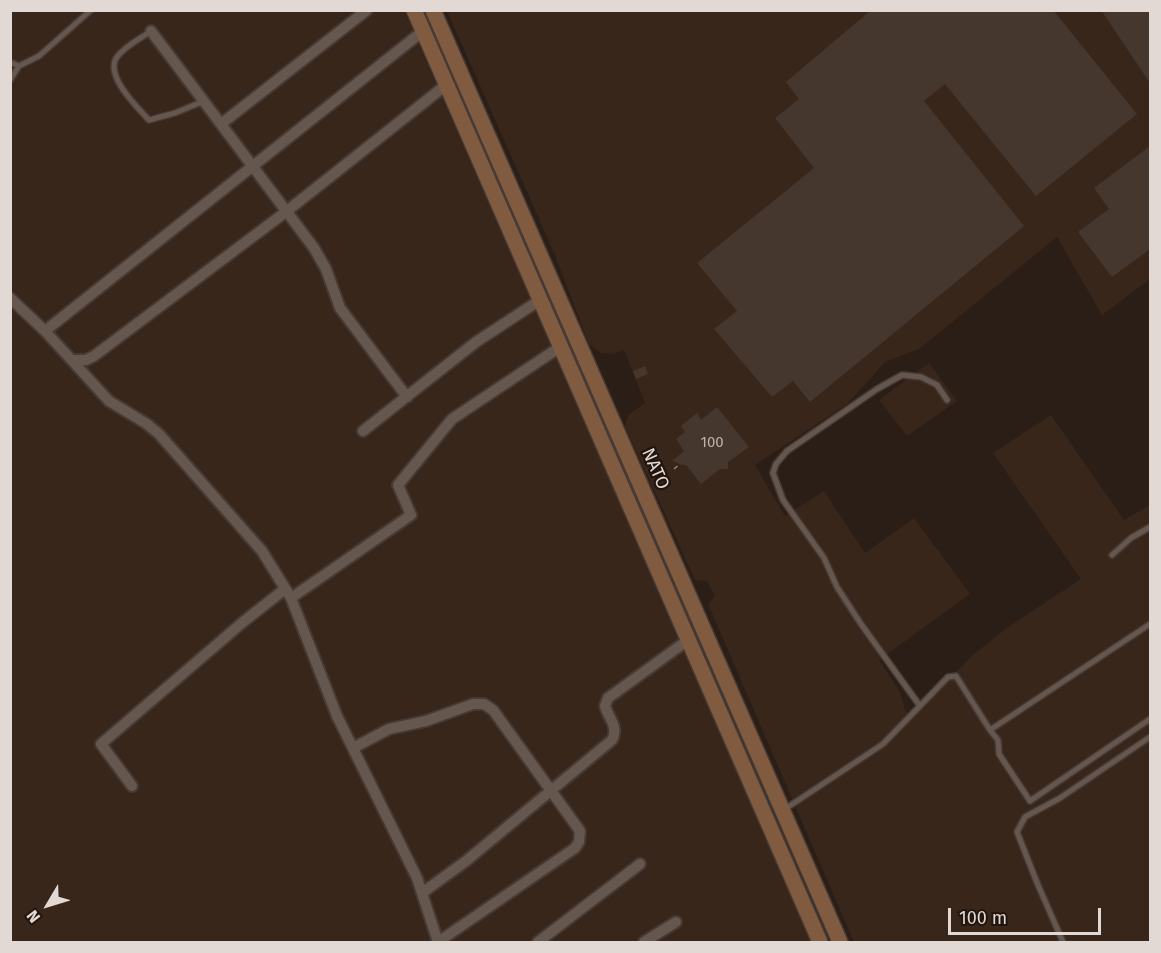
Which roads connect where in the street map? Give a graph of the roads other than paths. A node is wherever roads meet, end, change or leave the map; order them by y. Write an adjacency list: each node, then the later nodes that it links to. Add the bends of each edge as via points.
1 (91, 10): 8 (lane, via 39,56)
2 (367, 10): 12 (street)
3 (414, 10): 6 (main road, ΝΑΤΟ)
4 (433, 10): 35 (main road, ΝΑΤΟ)
5 (151, 31): 11 (street); 11 (lane, via 116,58 116,79 149,120)
6 (423, 32): 10 (main road, ΝΑΤΟ); 13 (street)
7 (10, 62): 8 (lane)
8 (19, 66): 9 (lane)
9 (10, 80)
10 (446, 85): 14 (street); 16 (main road, ΝΑΤΟ)
11 (204, 101): 12 (street)
12 (221, 124): 13 (street)
13 (253, 168): 14 (street); 17 (street)
14 (287, 211): 19 (street, via 94,356); 20 (street, via 326,269 340,308)
15 (10, 298): 17 (street)
16 (540, 300): 18 (main road, ΝΑΤΟ); 20 (street, via 476,342)
17 (45, 331): 19 (street)
18 (560, 347): 25 (street, via 452,419 398,485 411,515); 27 (main road, ΝΑΤΟ)
19 (73, 360): 25 (street, via 109,401 159,434 262,551)
20 (407, 397): 22 (street)
21 (947, 400): 28 (lane, via 936,385 921,377 902,375 787,452 773,473 783,500 824,558 837,587)
22 (363, 431)
23 (1150, 527): 24 (lane)
24 (1112, 555)
25 (288, 594): 32 (street); 33 (street, via 243,622 101,744)
26 (1150, 624): 30 (lane)
27 (688, 640): 34 (street, via 608,698 605,706 616,733 612,740); 42 (main road, ΝΑΤΟ)
28 (920, 706): 30 (lane, via 948,677 957,676); 35 (lane, via 883,744)
29 (1150, 718): 30 (lane, via 1030,801 999,754 998,740)
30 (990, 730)
31 (1150, 737): 44 (lane, via 1025,817 1017,832)
32 (353, 748): 34 (street, via 389,729 484,704 493,710); 37 (street)
33 (132, 786)
34 (551, 790): 37 (street); 39 (street, via 580,831 578,845)
35 (783, 811): 43 (main road, ΝΑΤΟ)
36 (640, 864): 40 (street)
37 (422, 893): 39 (street)
38 (676, 922): 41 (street)
39 (438, 942)
40 (538, 942)
41 (644, 942)
42 (820, 942)
43 (840, 942)
44 (1063, 942)

